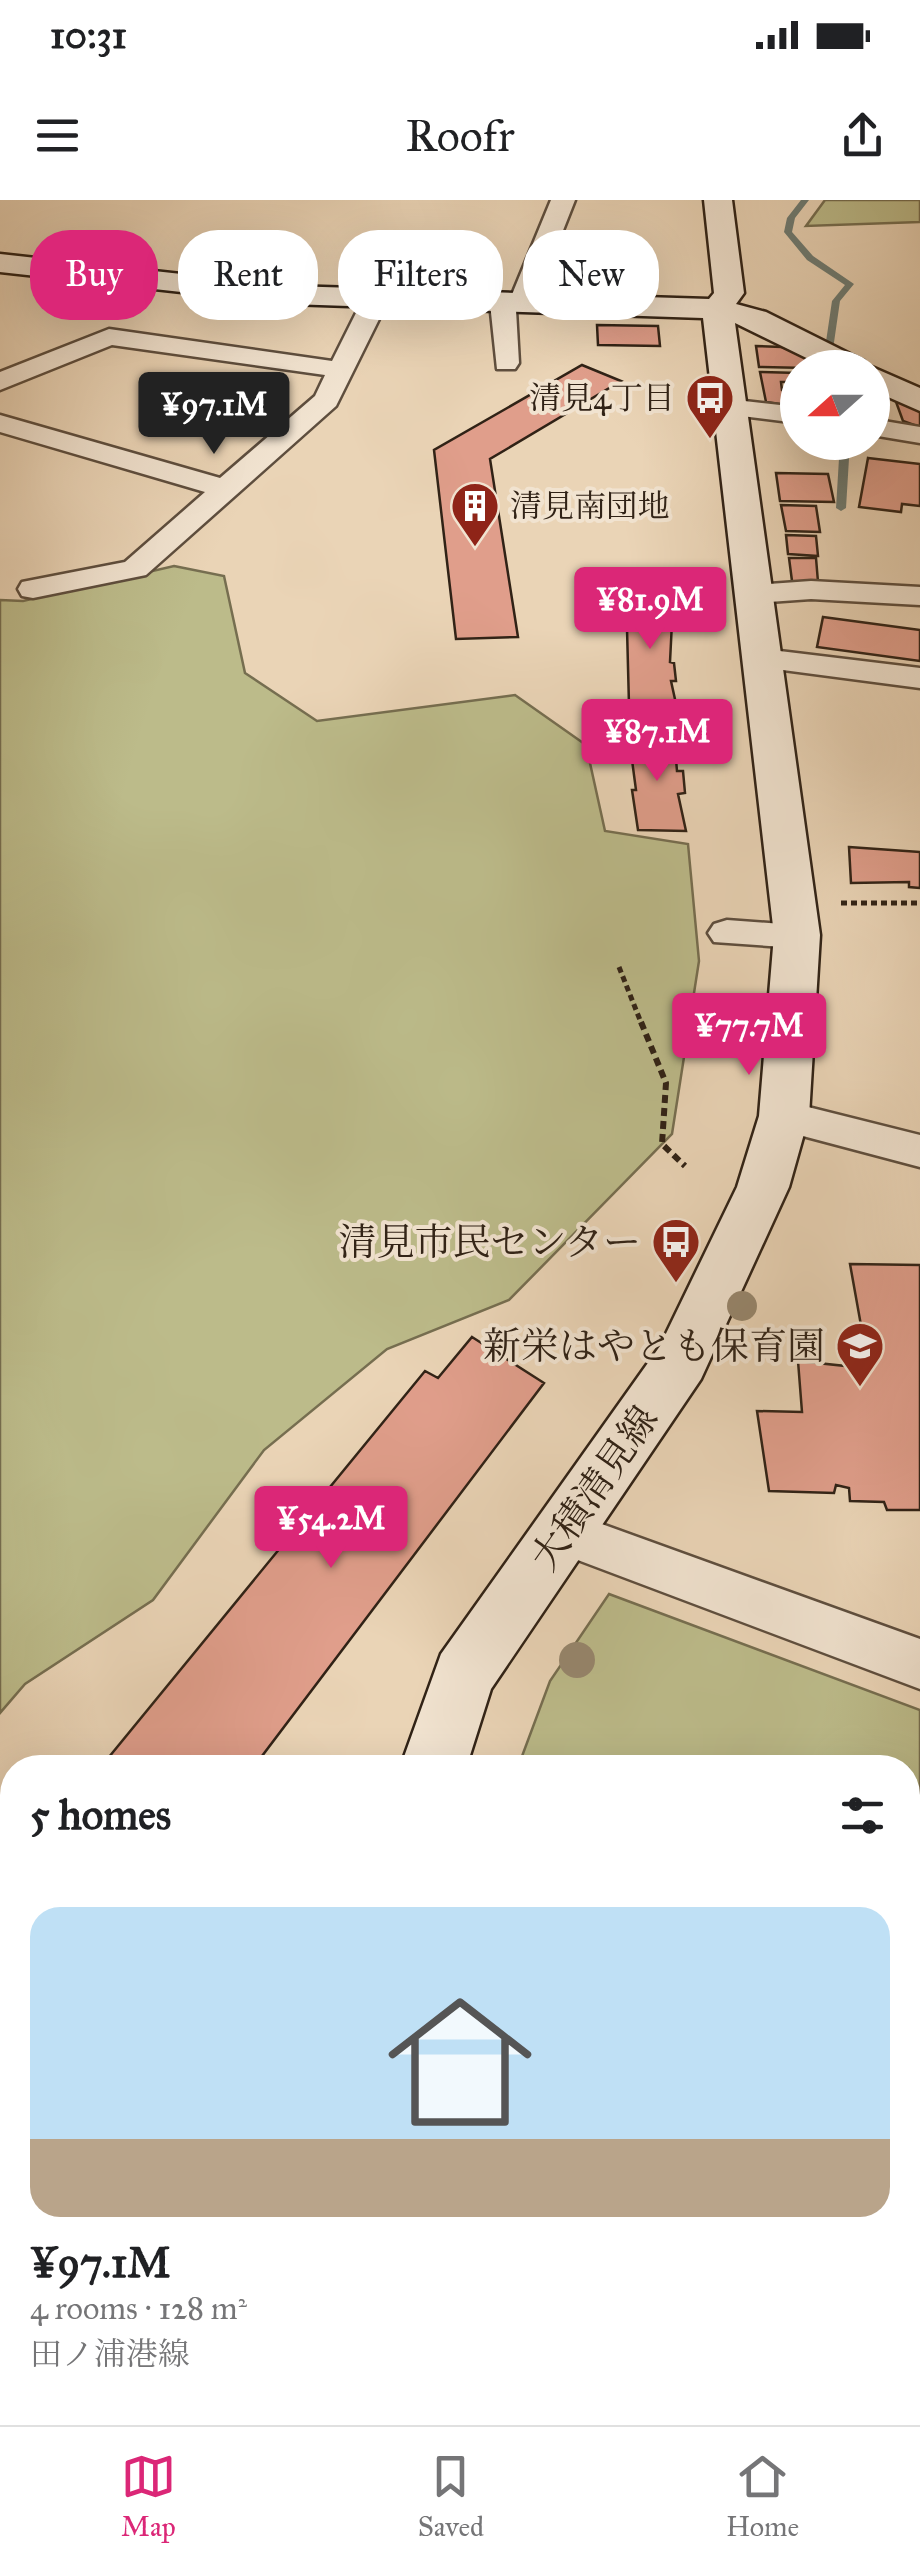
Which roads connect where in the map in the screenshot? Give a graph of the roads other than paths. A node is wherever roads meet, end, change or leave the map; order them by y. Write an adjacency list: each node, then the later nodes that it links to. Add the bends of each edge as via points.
1 (563, 200): 6 (street)
2 (718, 200): 7 (main road, 大積清見線, via 729,293)
3 (0, 262): 4 (main road)
4 (338, 298)
5 (503, 304): 6 (main road)
6 (512, 304): 7 (main road); 10 (street)
7 (718, 310): 9 (main road, via 755,319); 15 (main road, 大積清見線)
8 (366, 320): 11 (street)
9 (818, 350)
10 (506, 363)
11 (342, 370): 12 (street, via 109,337); 20 (street, via 326,400)
12 (0, 382)
13 (890, 386): 14 (main road)
14 (920, 401)
15 (727, 407): 16 (street); 22 (main road, 大積清見線)
16 (780, 413)
17 (0, 423): 20 (street)
18 (890, 430): 19 (street)
19 (920, 435)
20 (222, 488): 21 (street, via 135,569)
21 (33, 589)
22 (755, 594): 23 (street); 24 (main road, 大積清見線)
23 (920, 596)
24 (764, 658): 25 (street); 26 (main road, 大積清見線)
25 (920, 678)
26 (795, 918): 27 (street); 28 (main road, 大積清見線)
27 (727, 932)
28 (784, 1116): 29 (street); 30 (main road, 大積清見線, via 763,1188 681,1362)
29 (920, 1151)
30 (563, 1532): 31 (street); 32 (main road, 大積清見線, via 464,1674)
31 (920, 1664)
32 (437, 1755)

